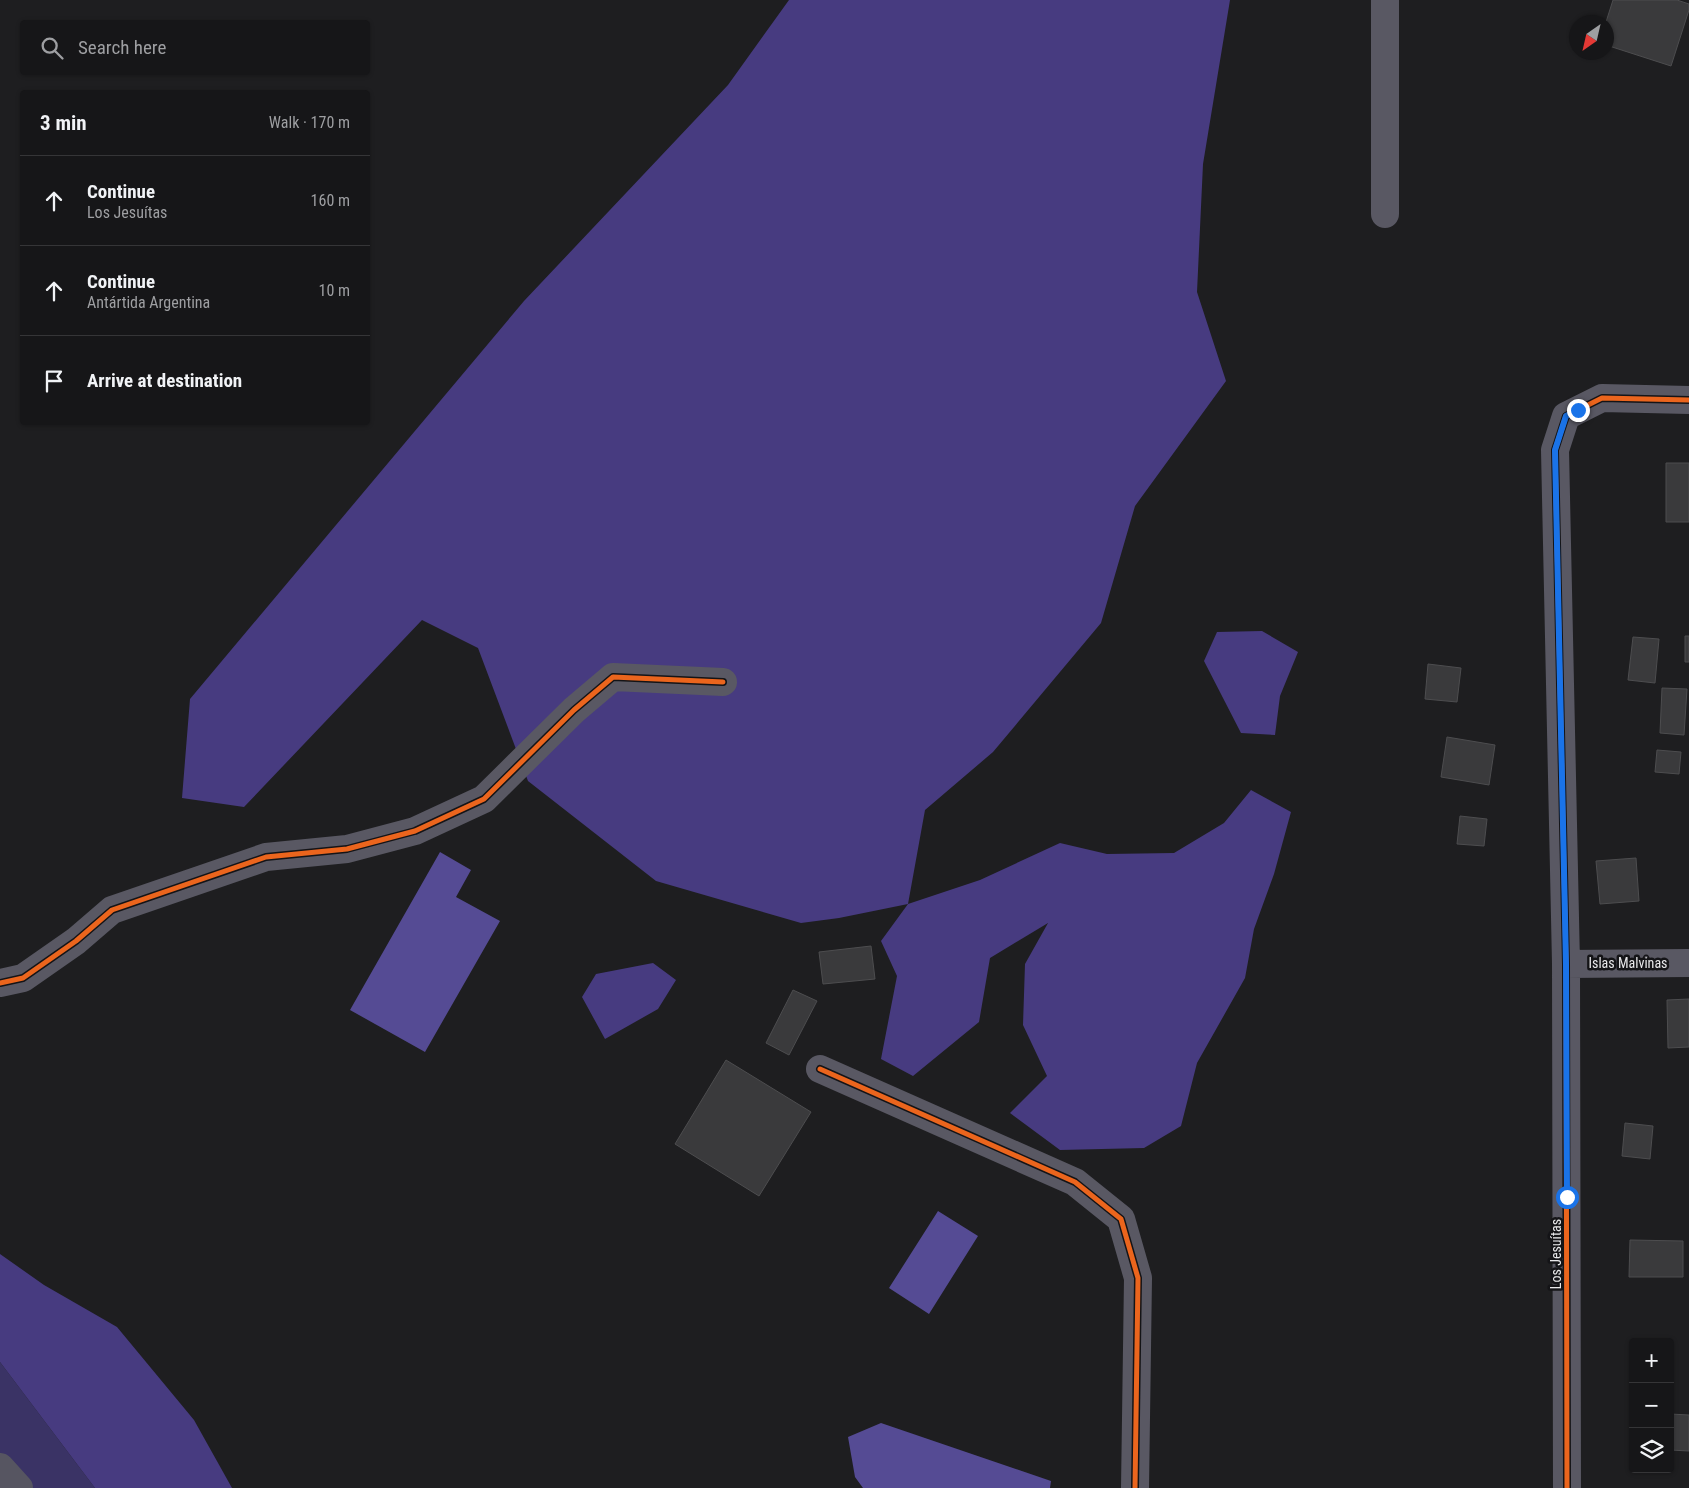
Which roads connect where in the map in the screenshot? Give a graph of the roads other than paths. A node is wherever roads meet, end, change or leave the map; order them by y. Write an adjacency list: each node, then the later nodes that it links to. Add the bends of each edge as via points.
1 (1384, 0): 2 (street)
2 (1385, 214)
3 (1689, 400): 6 (street, Los Jesuítas, via 1602,398 1566,416 1555,450)
4 (723, 682): 7 (street, via 613,677 574,710 484,799 415,831 347,849 266,857 112,910 76,941 22,978)
5 (1689, 963): 6 (street, Islas Malvinas)
6 (1566, 964): 12 (street, Los Jesuítas)
7 (0, 983)
8 (820, 1069): 11 (street, via 1075,1182 1121,1219 1138,1278)
9 (0, 1467): 10 (highway)
10 (19, 1488)
11 (1135, 1488)
12 (1567, 1488)

